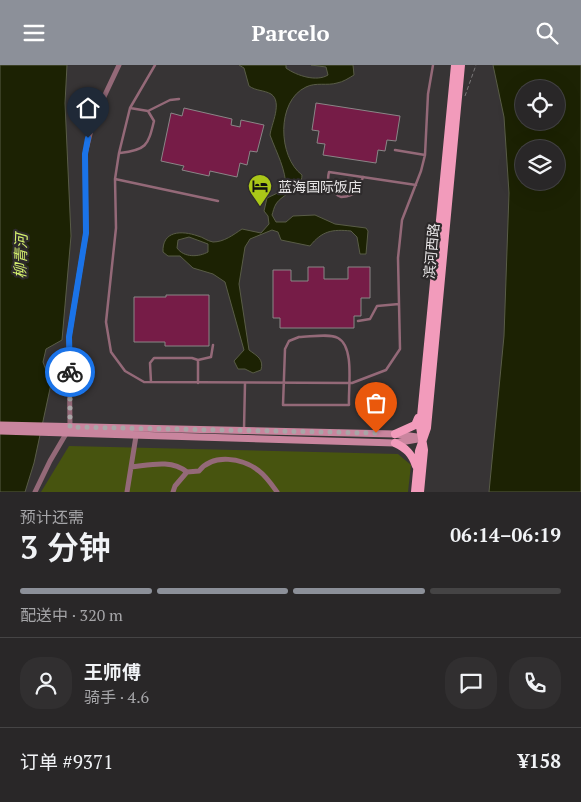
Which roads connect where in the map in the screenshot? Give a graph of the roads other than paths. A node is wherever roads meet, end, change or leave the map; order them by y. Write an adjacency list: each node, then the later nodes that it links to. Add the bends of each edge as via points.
1 (119, 65): 27 (street, via 94,118 85,154 86,233 69,337)
2 (155, 65): 7 (lane)
3 (433, 65): 11 (lane)
4 (455, 65): 25 (main road, 滨河西路)
5 (461, 65): 34 (main road, 滨河西路, via 427,428)
6 (179, 99): 8 (lane)
7 (130, 109): 8 (lane); 10 (lane)
8 (148, 111): 10 (lane, via 154,121 147,144 140,150)
9 (395, 150): 11 (lane)
10 (119, 153): 13 (lane)
11 (425, 155): 14 (lane)
12 (363, 177): 12 (lane, via 329,172 327,179 329,187 341,197 358,192); 14 (lane)
13 (115, 179): 15 (lane); 20 (lane, via 116,228 106,322 111,352 125,371 144,382)
14 (416, 185): 16 (lane, via 402,220 398,258)
15 (218, 201)
16 (399, 304): 17 (lane, via 377,306 370,319); 24 (lane, via 400,349 386,370)
17 (358, 321)
18 (213, 345): 19 (lane, via 211,357)
19 (198, 360): 20 (lane, via 154,358 150,363); 21 (lane)
20 (151, 382): 21 (lane)
21 (198, 383): 22 (lane)
22 (245, 383): 23 (lane); 28 (lane)
23 (282, 383): 24 (lane); 24 (lane, via 283,405 350,405); 24 (lane, via 289,341 299,337 332,337 339,338 350,353)
24 (348, 383)
25 (422, 409): 31 (main road, via 415,425); 34 (main road, 滨河西路, via 420,427)
26 (0, 425): 30 (main road)
27 (70, 427): 28 (main road); 30 (main road); 32 (street)
28 (244, 430): 31 (main road)
29 (0, 431): 30 (main road)
30 (56, 431): 32 (main road)
31 (396, 434): 34 (main road)
32 (67, 435): 33 (main road); 39 (street)
33 (136, 436): 35 (main road); 36 (street)
34 (423, 438): 35 (main road); 37 (main road, 滨河西路); 44 (main road, 滨河西路)
35 (395, 443): 37 (main road, via 414,457)
36 (131, 467): 38 (street, via 170,464); 40 (street)
37 (417, 470): 43 (main road, 滨河西路)
38 (187, 472): 41 (street); 42 (street, via 199,471 204,464 217,459 247,463 261,471)
39 (35, 492)
40 (127, 492)
41 (173, 492)
42 (277, 492)
43 (415, 492)
44 (420, 492)

